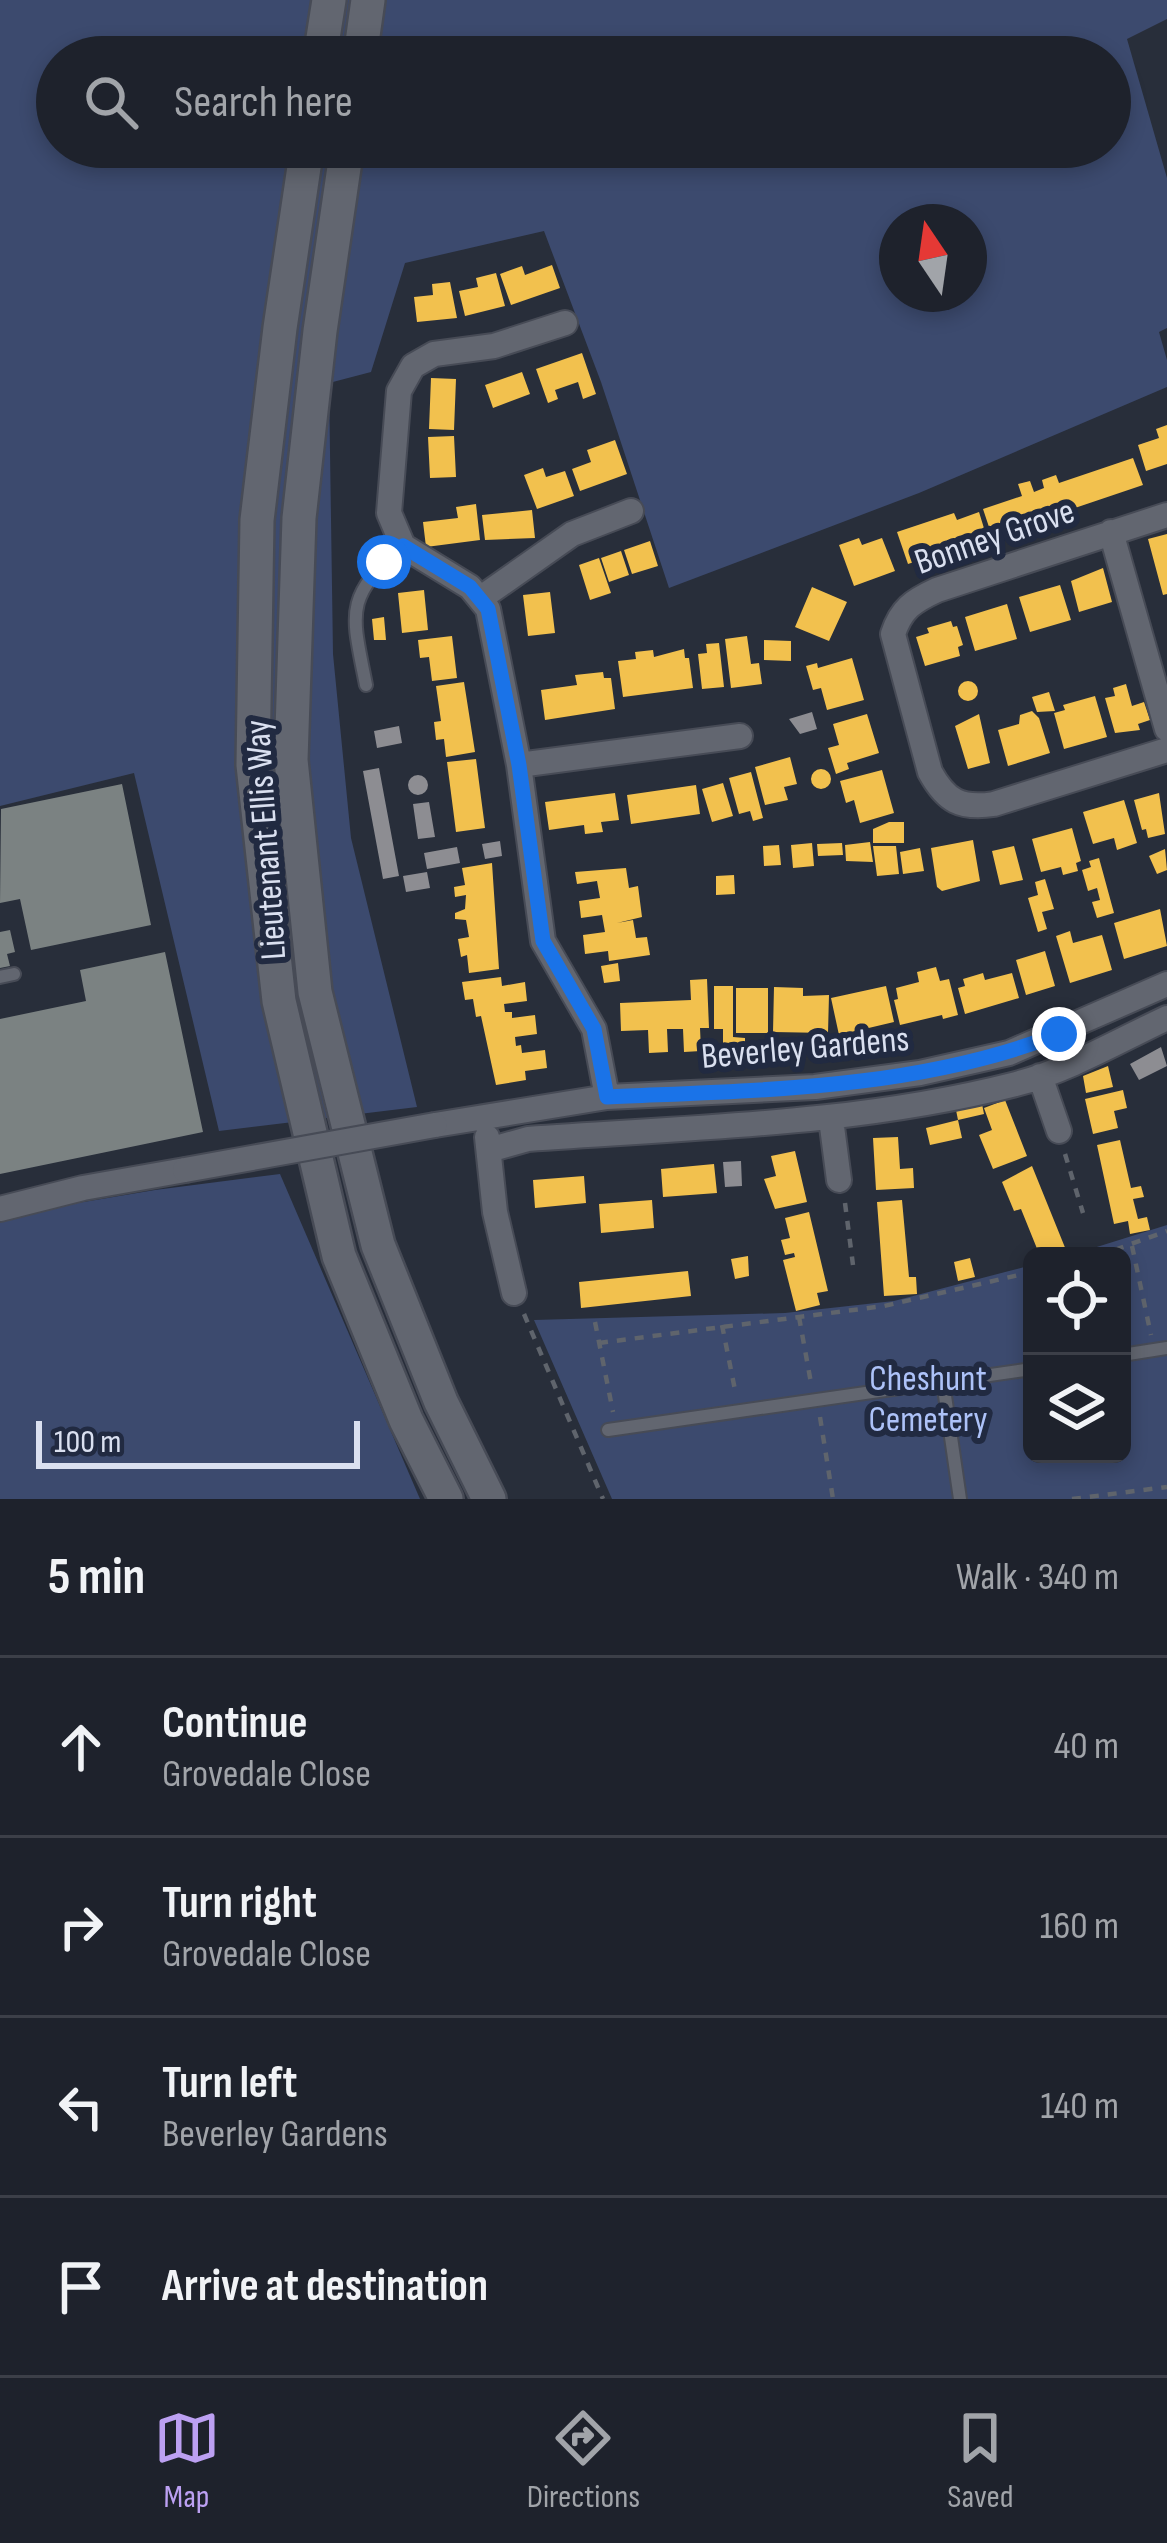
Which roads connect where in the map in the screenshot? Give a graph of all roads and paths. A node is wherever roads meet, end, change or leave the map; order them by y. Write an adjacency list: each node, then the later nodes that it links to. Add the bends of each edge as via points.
1 (328, 0): 3 (main road)
2 (368, 0): 4 (main road)
3 (323, 36)
4 (363, 36)
5 (304, 168): 46 (main road, Lieutenant Ellis Way, via 257,520 253,765 279,1001 339,1256)
6 (344, 168): 47 (main road, Lieutenant Ellis Way, via 299,518 291,760 315,992 378,1245)
7 (565, 323): 11 (street, via 494,346 434,354 405,376 388,493)
8 (632, 511): 12 (street, via 572,534)
9 (1167, 514): 10 (street, Bonney Grove)
10 (1112, 532): 14 (street, Bonney Grove); 16 (street, Bonney Grove, via 914,600 899,615 895,652 930,772 953,803 994,804)
11 (403, 546): 12 (street); 13 (lane, via 356,602)
12 (482, 598): 17 (street)
13 (367, 685)
14 (1167, 728)
15 (740, 736): 17 (street)
16 (1167, 750)
17 (519, 765): 21 (street, via 543,941 594,1029)
18 (1167, 984): 21 (street, Beverley Gardens, via 1009,1053 920,1073)
19 (1167, 1018): 20 (street)
20 (1040, 1076): 23 (street); 24 (street)
21 (607, 1097): 22 (street, Beverley Gardens)
22 (484, 1117): 25 (street); 27 (street, Beverley Gardens, bridge)
23 (831, 1119): 25 (street, via 528,1139); 26 (street)
24 (1059, 1131): 28 (path)
25 (489, 1150): 34 (street)
26 (839, 1180): 32 (path)
27 (0, 1209)
28 (1083, 1213)
29 (1167, 1231): 30 (path)
30 (1132, 1246): 31 (path); 39 (path)
31 (1129, 1247)
32 (853, 1265)
33 (1023, 1274): 35 (path)
34 (514, 1293): 48 (path)
35 (799, 1316): 37 (path); 42 (path)
36 (595, 1322): 38 (path)
37 (722, 1324): 38 (path); 43 (path)
38 (599, 1342): 44 (path)
39 (1160, 1349)
40 (1023, 1370): 41 (lane)
41 (943, 1382): 42 (lane); 50 (lane)
42 (815, 1400): 43 (lane); 49 (path)
43 (740, 1411): 44 (lane)
44 (612, 1430)
45 (1167, 1487): 51 (path)
46 (446, 1499)
47 (489, 1499)
48 (603, 1499)
49 (833, 1499)
50 (960, 1499)
51 (1072, 1499)

